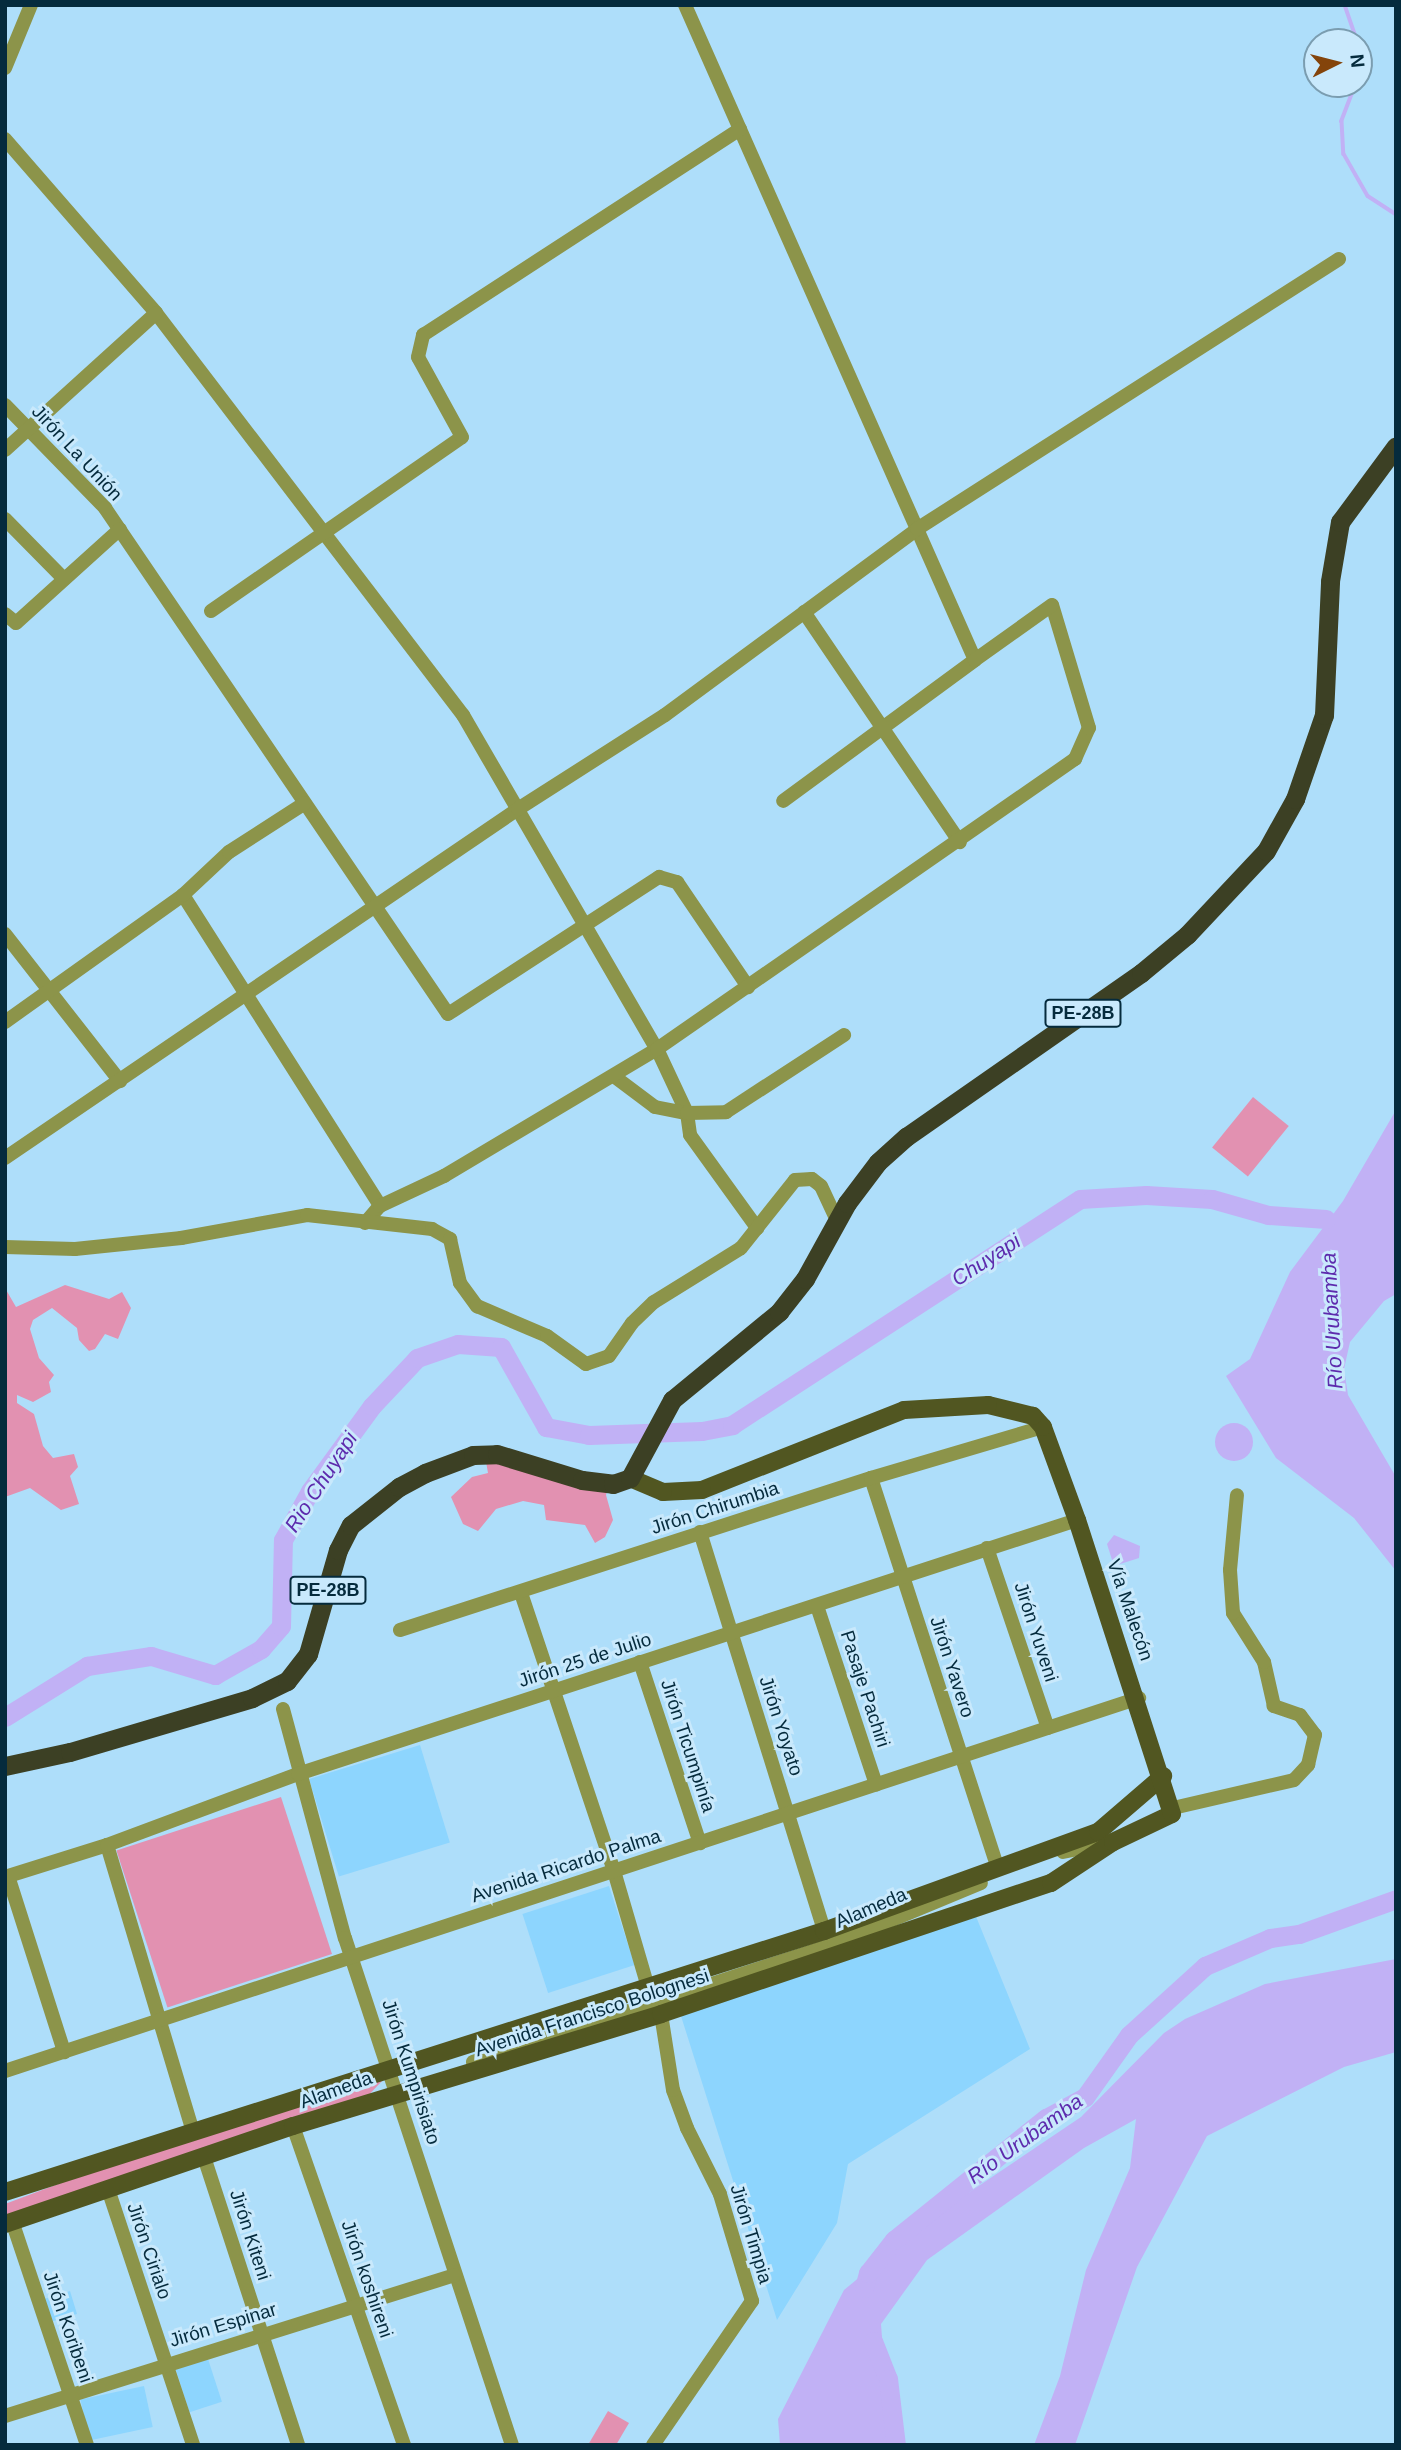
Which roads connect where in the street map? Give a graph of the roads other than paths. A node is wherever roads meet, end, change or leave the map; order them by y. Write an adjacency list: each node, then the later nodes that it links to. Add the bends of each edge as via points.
1 (31, 5): 3 (street)
2 (685, 5): 4 (street)
3 (5, 68)
4 (740, 130): 13 (street); 15 (street, via 423,335 418,357 461,437)
5 (5, 139): 7 (street)
6 (1339, 258): 13 (street)
7 (156, 313): 9 (street); 15 (street)
8 (5, 405): 9 (street, Jirón La Unión)
9 (26, 427): 11 (street); 14 (street, Jirón La Unión, via 105,508)
10 (1396, 446): 41 (highway, PE-28B, via 1340,522 1331,581 1324,715 1295,799 1266,851 1187,935 1142,973 906,1137 878,1162)
11 (5, 450)
12 (5, 519): 16 (street)
13 (917, 529): 18 (street); 20 (street)
14 (120, 530): 16 (street); 23 (street, Jirón La Unión)
15 (322, 531): 17 (street); 24 (street, via 463,715)
16 (64, 579): 19 (street, via 16,623)
17 (211, 611)
18 (804, 612): 21 (street); 24 (street, via 665,715)
19 (5, 614)
20 (975, 660): 21 (street); 25 (street, via 1052,605 1089,728 1076,759)
21 (882, 727): 22 (street); 25 (street)
22 (783, 801)
23 (305, 803): 26 (street, via 229,852); 27 (street, Jirón La Unión)
24 (518, 809): 27 (street); 28 (street)
25 (960, 842): 30 (street)
26 (183, 895): 31 (street); 32 (street)
27 (375, 908): 28 (street, Jirón La Unión, via 447,1014); 32 (street)
28 (586, 927): 30 (street, via 659,877 677,881); 35 (street)
29 (5, 934): 31 (street)
30 (748, 987): 35 (street)
31 (50, 992): 33 (street); 37 (street)
32 (248, 996): 37 (street); 40 (street)
33 (5, 1022)
34 (844, 1035): 38 (street, via 726,1112)
35 (657, 1049): 36 (street); 38 (street)
36 (615, 1077): 38 (street, via 655,1107); 40 (street, via 444,1176)
37 (120, 1081): 39 (street)
38 (687, 1113): 43 (street, via 690,1135)
39 (5, 1158)
40 (380, 1206): 42 (street)
41 (837, 1220): 43 (street, via 821,1186 803,1177 788,1188); 46 (highway, PE-28B, via 805,1279 779,1312 688,1384 662,1413)
42 (365, 1223): 43 (street, via 442,1233 456,1249 460,1283 477,1306 547,1336 586,1364 609,1356 654,1302 741,1248); 44 (street, via 307,1215 181,1238 75,1249)
43 (757, 1228)
44 (5, 1247)
45 (1043, 1427): 46 (main road, via 1021,1411 988,1405 925,1407 876,1418 812,1450 702,1490 663,1492); 47 (street, Jirón Chirumbia); 49 (main road, Vía Malecón)
46 (630, 1478): 63 (highway, PE-28B, via 613,1484 582,1480 497,1454 473,1454 425,1473 351,1525 338,1550 308,1654 287,1681 253,1698 70,1752)
47 (871, 1478): 50 (street, Jirón Chirumbia); 52 (street, Jirón Yavero)
48 (1237, 1495): 67 (street, via 1230,1570 1233,1613 1264,1662 1274,1706 1309,1722 1315,1735 1308,1765 1294,1780)
49 (1077, 1520): 51 (street, Jirón 25 de Julio); 59 (main road, Vía Malecón)
50 (700, 1532): 53 (street, Jirón Chirumbia); 56 (street, Jirón Yoyato)
51 (987, 1548): 52 (street, Jirón 25 de Julio); 61 (street, Jirón Yuveni)
52 (903, 1577): 54 (street, Jirón 25 de Julio); 62 (street, Jirón Yavero)
53 (521, 1593): 55 (street, Jirón Chirumbia); 58 (street)
54 (817, 1606): 56 (street, Jirón 25 de Julio); 66 (street, Pasaje Pachiri)
55 (400, 1630)
56 (730, 1634): 57 (street, Jirón 25 de Julio); 68 (street, Jirón Yoyato)
57 (640, 1662): 58 (street, Jirón 25 de Julio); 70 (street, Jirón Ticumpinía)
58 (554, 1690): 64 (street, Jirón 25 de Julio); 74 (street)
59 (1139, 1698): 61 (street, Avenida Ricardo Palma); 65 (main road, Vía Malecón)
60 (283, 1709): 64 (street, Jirón Kumpirisiato)
61 (1048, 1728): 62 (street, Avenida Ricardo Palma)
62 (961, 1757): 66 (street, Avenida Ricardo Palma); 73 (street, Jirón Yavero)
63 (5, 1766)
64 (298, 1774): 71 (street, Jirón 25 de Julio); 78 (street, Jirón Kumpirisiato)
65 (1163, 1776): 67 (main road, Vía Malecón); 72 (main road, Avenida Francisco Bolognesi, via 1111,1825)
66 (876, 1784): 68 (street, Avenida Ricardo Palma)
67 (1173, 1808): 69 (main road, Avenida Francisco Bolognesi, via 1167,1819)
68 (789, 1814): 70 (street, Avenida Ricardo Palma); 77 (street, Jirón Yoyato)
69 (1113, 1842): 76 (main road, Avenida Francisco Bolognesi); 84 (street, Alameda, via 1040,1858 834,1944)
70 (700, 1843): 74 (street, Avenida Ricardo Palma)
71 (107, 1845): 75 (street, Jirón 25 de Julio); 81 (street)
72 (1045, 1851): 73 (main road, Avenida Francisco Bolognesi); 76 (main road)
73 (998, 1868): 77 (main road, Avenida Francisco Bolognesi)
74 (614, 1871): 78 (street, Avenida Ricardo Palma); 79 (street)
75 (7, 1876): 82 (street)
76 (1059, 1879): 80 (main road, Avenida Francisco Bolognesi)
77 (824, 1931): 79 (main road, Avenida Francisco Bolognesi)
78 (351, 1955): 81 (street, Avenida Ricardo Palma); 84 (street, Jirón Kumpirisiato)
79 (648, 1987): 84 (main road, Avenida Francisco Bolognesi)
80 (661, 2014): 84 (main road, Avenida Francisco Bolognesi); 102 (street, Jirón Timpia, via 673,2090 720,2194 752,2301)
81 (160, 2018): 82 (street, Avenida Ricardo Palma); 86 (street)
82 (64, 2052): 83 (street, Avenida Ricardo Palma)
83 (5, 2071)
84 (396, 2085): 85 (main road, Avenida Francisco Bolognesi); 86 (main road, Avenida Francisco Bolognesi); 91 (street, Jirón Kumpirisiato)
85 (293, 2126): 87 (main road, Avenida Francisco Bolognesi); 90 (street, Alameda); 92 (street, Jirón koshireni)
86 (193, 2131): 89 (main road, Avenida Francisco Bolognesi)
87 (204, 2157): 88 (main road, Avenida Francisco Bolognesi); 93 (street, Jirón Kiteni)
88 (108, 2189): 90 (main road, Avenida Francisco Bolognesi); 94 (street, Jirón Cirialo)
89 (5, 2192)
90 (8, 2220): 95 (street, Jirón Koribeni)
91 (454, 2275): 92 (street, Jirón Espinar); 101 (street, Jirón Kumpirisiato)
92 (356, 2306): 93 (street, Jirón Espinar); 100 (street, Jirón koshireni)
93 (262, 2332): 94 (street, Jirón Espinar); 99 (street, Jirón Kiteni)
94 (167, 2362): 95 (street, Jirón Espinar); 98 (street, Jirón Cirialo)
95 (70, 2393): 96 (street, Jirón Espinar); 97 (street, Jirón Koribeni)
96 (5, 2416)
97 (87, 2445)
98 (193, 2445)
99 (298, 2445)
100 (404, 2445)
101 (512, 2445)
102 (653, 2445)

